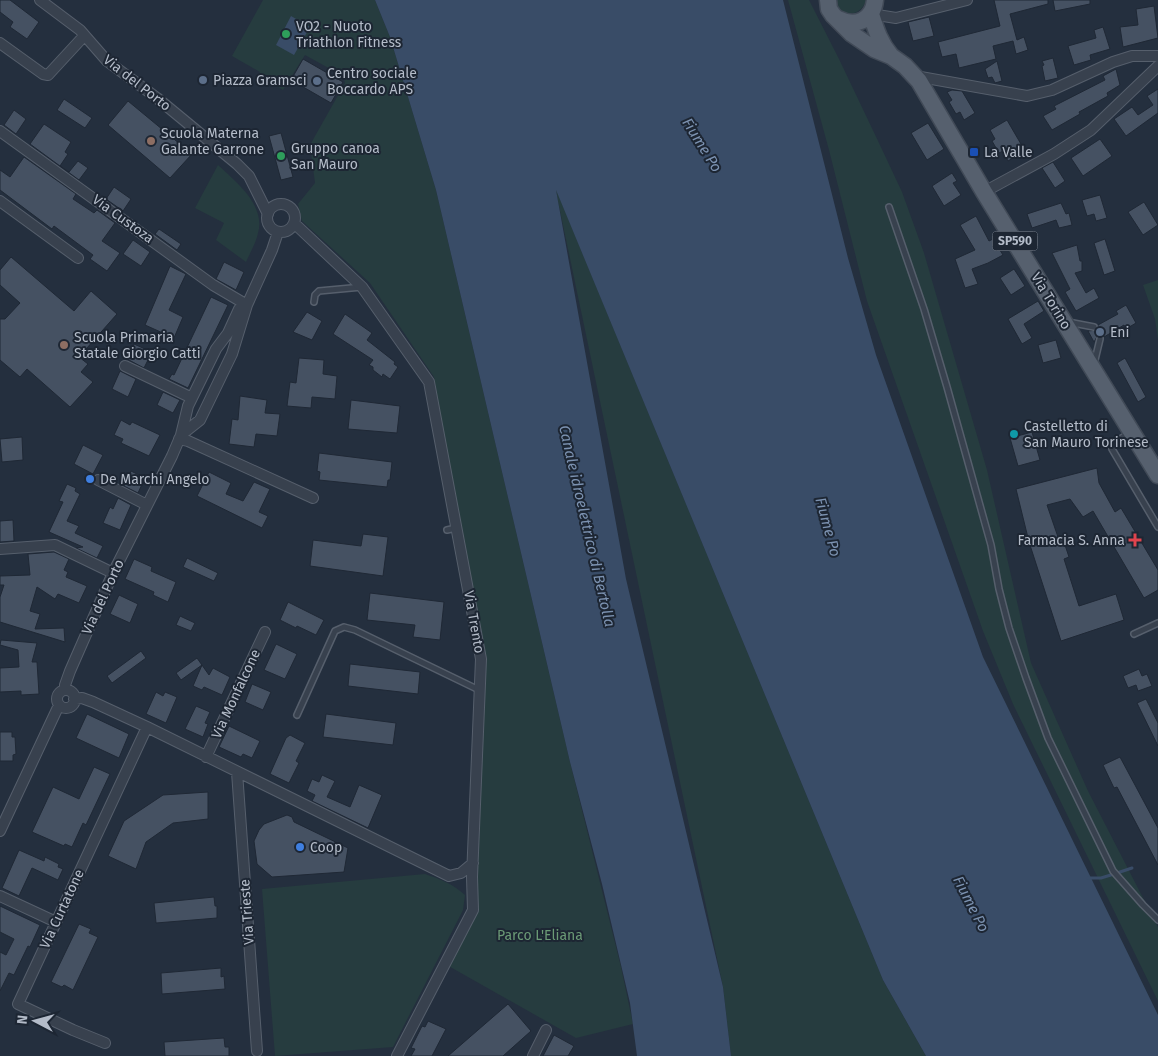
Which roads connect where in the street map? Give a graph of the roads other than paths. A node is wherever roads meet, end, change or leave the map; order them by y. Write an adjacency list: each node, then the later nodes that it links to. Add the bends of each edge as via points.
1 (40, 0): 6 (street, Via del Porto)
2 (828, 0): 5 (main road, Via Torino / SP590)
3 (967, 0): 4 (street, via 914,9 896,18)
4 (873, 7): 5 (main road, via 859,22); 8 (main road, Via Torino / SP590, via 877,35)
5 (838, 20): 8 (main road, Via Torino / SP590, via 874,49)
6 (84, 36): 7 (street, via 48,75); 16 (street, Via del Porto, via 107,61 237,164 249,176)
7 (0, 43)
8 (891, 56): 11 (main road, Via Torino / SP590)
9 (1158, 56): 11 (street, via 1132,56 1052,90 1027,96)
10 (1158, 66): 13 (street, via 1090,130 1054,154)
11 (915, 76): 13 (main road, Via Torino / SP590)
12 (0, 131): 22 (street, Via Custoza, via 213,285)
13 (984, 192): 23 (main road, Via Torino / SP590)
14 (0, 202): 19 (street)
15 (889, 207): 55 (lane, via 947,387 991,545 1009,628 1048,738 1113,871)
16 (268, 214): 17 (street, via 273,207 286,205 295,214); 18 (street, via 270,227)
17 (294, 224): 18 (street, via 290,230); 20 (street, Via Trento)
18 (278, 232): 22 (street, Via del Porto)
19 (78, 258)
20 (362, 287): 21 (lane, via 319,291); 45 (street, Via Trento, via 429,382 452,529 481,659)
21 (314, 302)
22 (247, 305): 26 (street, Via del Porto, via 239,309); 27 (street, Via del Porto)
23 (1063, 320): 24 (lane); 29 (main road, Via Torino / SP590)
24 (1094, 327)
25 (1100, 339): 29 (lane)
26 (219, 345): 27 (street, via 230,344); 30 (street, Via del Porto)
27 (232, 354): 31 (street, Via del Porto)
28 (125, 366): 30 (street)
29 (1093, 369): 32 (main road, Via Torino / SP590)
30 (190, 402): 31 (street, via 189,414 194,417); 33 (street, Via del Porto)
31 (202, 415): 33 (street, Via del Porto)
32 (1132, 432): 34 (main road, Via Torino / SP590); 38 (lane, via 1112,444 1112,449)
33 (180, 437): 36 (street); 37 (street, Via del Porto)
34 (1158, 475)
35 (98, 480): 37 (street)
36 (313, 498)
37 (147, 505): 40 (street, Via del Porto)
38 (1158, 527)
39 (0, 549): 40 (street, via 55,545)
40 (113, 574): 44 (street, Via del Porto, via 70,670)
41 (1158, 623): 43 (lane)
42 (265, 632): 50 (street, Via Monfalcone)
43 (1134, 634)
44 (66, 690): 46 (street); 47 (street, via 58,695)
45 (479, 690): 48 (lane, via 344,627 335,631); 53 (street, Via Trento)
46 (74, 699): 47 (street, via 69,707); 49 (street, via 82,698)
47 (59, 705): 52 (street)
48 (297, 715)
49 (147, 727): 50 (street); 56 (street, Via Curtatone)
50 (206, 757): 51 (street)
51 (237, 772): 53 (street, via 449,876 461,874); 59 (street, Via Trieste)
52 (0, 830)
53 (473, 862): 60 (street, Via Trento, via 473,910)
54 (0, 896): 56 (street)
55 (1158, 920)
56 (56, 922): 58 (street, Via Curtatone, via 18,1004)
57 (546, 1030): 61 (street)
58 (105, 1043)
59 (257, 1051)
60 (397, 1056)
61 (533, 1056)

